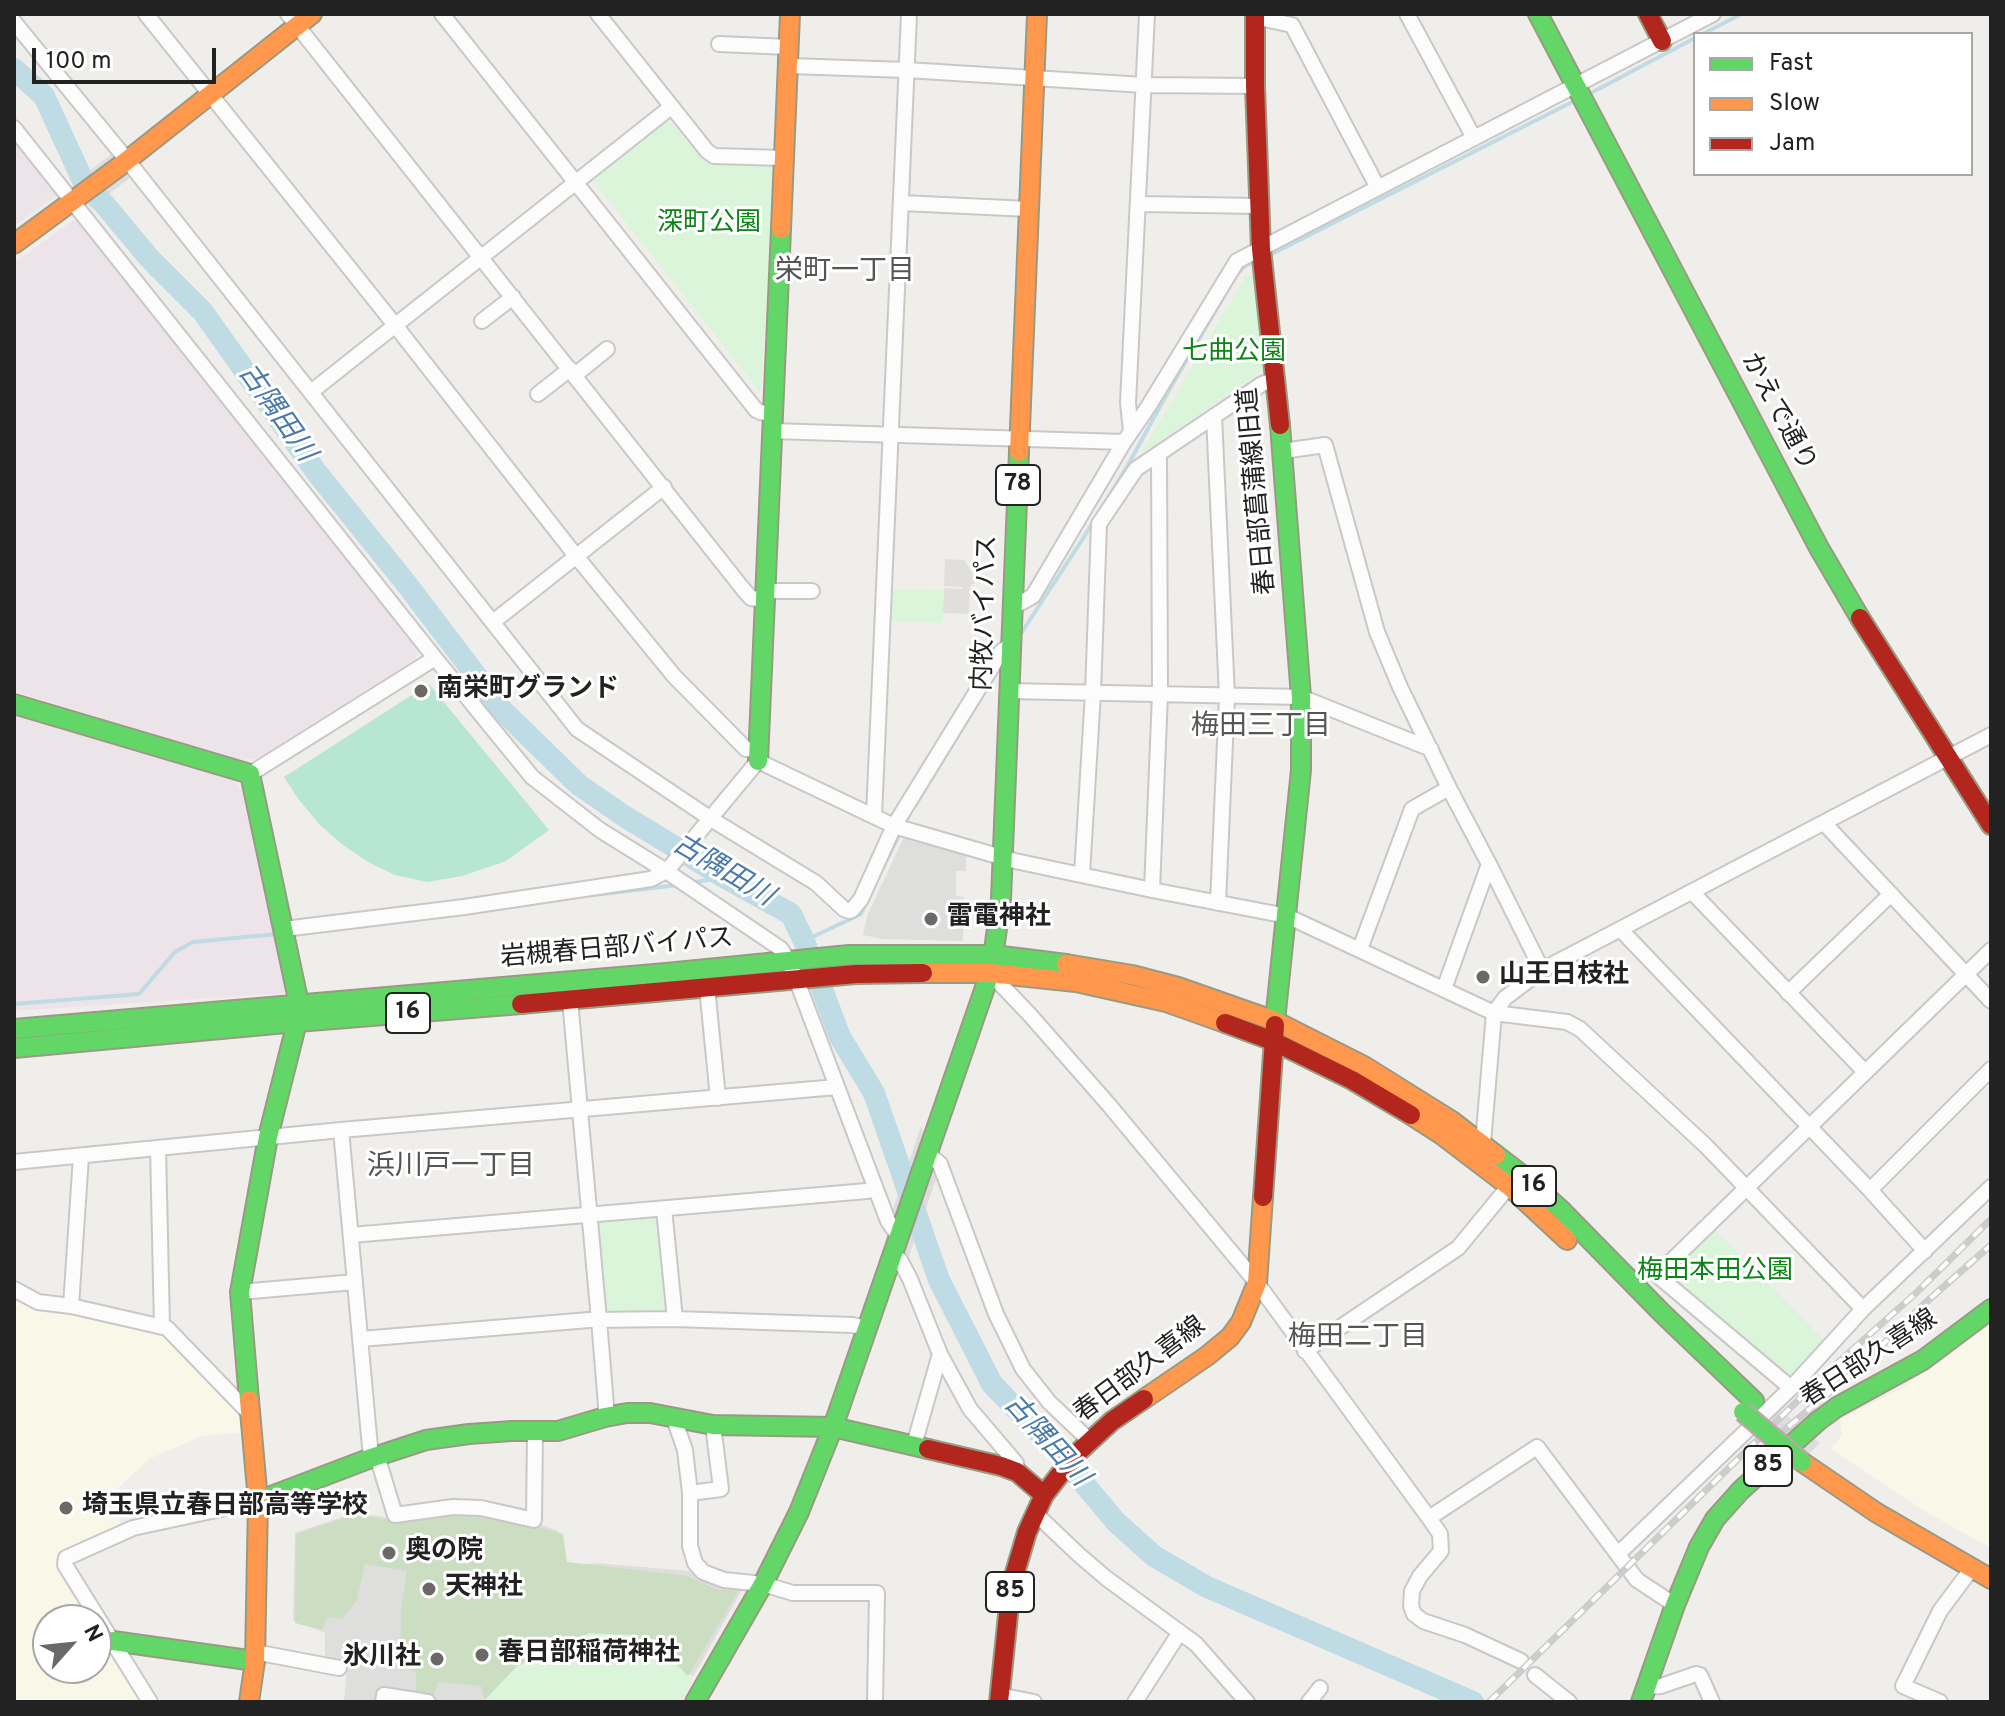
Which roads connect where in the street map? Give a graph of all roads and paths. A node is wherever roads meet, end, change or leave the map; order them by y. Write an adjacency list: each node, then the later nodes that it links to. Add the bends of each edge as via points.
1 (146, 14): 23 (street)
2 (442, 14): 29 (street)
3 (598, 14): 24 (street)
4 (790, 14): 17 (main road)
5 (909, 14): 18 (street)
6 (1037, 14): 19 (main road, 内牧バイパス / 78)
7 (1147, 14): 20 (street)
8 (1407, 14): 26 (street)
9 (1538, 14): 22 (main road, かえで通り)
10 (1648, 14): 15 (main road)
11 (1713, 14): 15 (street)
12 (1255, 16): 21 (main road, 春日部菖蒲線旧道); 30 (street, via 1292,25)
13 (299, 18): 23 (main road); 38 (street)
14 (14, 22): 28 (street)
15 (1662, 41): 22 (street)
16 (719, 44): 17 (street)
17 (789, 57): 18 (street); 27 (main road)
18 (907, 70): 19 (street); 32 (street)
19 (1035, 79): 20 (street); 35 (main road, 内牧バイパス / 78)
20 (1144, 85): 21 (street); 33 (street)
21 (1255, 86): 34 (main road, 春日部菖蒲線旧道)
22 (1576, 86): 26 (street); 71 (main road, かえで通り, via 1819,548)
23 (211, 94): 28 (main road); 41 (street)
24 (671, 107): 27 (street, via 714,156); 29 (street)
25 (14, 128): 31 (street)
26 (1474, 138): 30 (street)
27 (784, 158): 48 (main road)
28 (124, 163): 31 (main road); 45 (street)
29 (575, 182): 38 (street); 48 (street, via 756,410)
30 (1378, 188): 37 (street)
31 (77, 199): 36 (main road); 61 (street)
32 (902, 203): 35 (street); 49 (street)
33 (1138, 204): 34 (street); 50 (street)
34 (1260, 206): 37 (main road, 春日部菖蒲線旧道)
35 (1029, 209): 51 (main road, 内牧バイパス / 78)
36 (14, 244)
37 (1261, 249): 44 (main road, 春日部菖蒲線旧道); 50 (street, via 1237,261)
38 (481, 257): 39 (street); 41 (street)
39 (513, 297): 40 (street); 43 (street)
40 (482, 321)
41 (395, 325): 45 (street); 55 (street)
42 (607, 349): 43 (street)
43 (572, 372): 46 (street); 54 (street)
44 (1276, 379): 47 (street); 52 (main road, 春日部菖蒲線旧道)
45 (311, 392): 59 (street)
46 (538, 394)
47 (1214, 416): 53 (street); 65 (street)
48 (772, 422): 49 (street); 57 (main road)
49 (891, 436): 51 (street); 74 (street)
50 (1127, 436): 51 (street); 58 (street, via 1033,596)
51 (1020, 438): 58 (main road, 内牧バイパス / 78)
52 (1283, 451): 66 (main road, 春日部菖蒲線旧道); 69 (street, via 1325,445 1377,632)
53 (1159, 454): 63 (street, via 1136,469 1099,524); 64 (street)
54 (664, 487): 55 (street); 57 (street, via 751,598)
55 (576, 556): 59 (street); 70 (street, via 674,676)
56 (812, 591): 57 (street)
57 (764, 595): 70 (main road)
58 (1013, 607): 60 (main road, 内牧バイパス / 78)
59 (493, 622): 75 (street, via 577,729)
60 (1011, 644): 62 (main road, 内牧バイパス / 78); 78 (street, via 1001,652)
61 (435, 658): 72 (street); 81 (street, via 532,777 600,830)
62 (1009, 691): 63 (street); 79 (main road, 内牧バイパス / 78)
63 (1093, 693): 64 (street); 82 (street)
64 (1160, 694): 65 (street); 83 (street)
65 (1227, 696): 66 (street); 86 (street)
66 (1301, 697): 69 (street); 87 (main road, 春日部菖蒲線旧道, via 1301,770)
67 (14, 704): 72 (main road)
68 (1991, 735): 71 (street)
69 (1431, 749): 73 (street)
70 (758, 755): 74 (street); 75 (street)
71 (1948, 758): 76 (street); 77 (main road, かえで通り)
72 (250, 774): 88 (main road)
73 (1449, 788): 80 (street); 90 (street, via 1412,809)
74 (874, 816): 78 (street)
75 (711, 819): 78 (street, via 816,883 849,911 861,899); 81 (street)
76 (1824, 823): 84 (street); 85 (street)
77 (1991, 825)
78 (894, 826): 79 (street)
79 (1002, 858): 82 (street); 93 (main road, 内牧バイパス / 78)
80 (1489, 864): 94 (street); 98 (street)
81 (668, 869): 88 (street, via 651,879); 92 (street)
82 (1082, 874): 83 (street)
83 (1152, 890): 86 (street)
84 (1692, 892): 89 (street); 99 (street)
85 (1891, 894): 95 (street); 99 (street)
86 (1218, 903): 87 (street)
87 (1287, 916): 90 (street); 104 (main road, 春日部菖蒲線旧道)
88 (284, 929): 102 (main road)
89 (1620, 929): 94 (street); 113 (street)
90 (1360, 949): 98 (street)
91 (1991, 950): 95 (street)
92 (792, 960): 93 (main road, 岩槻春日部バイパス / 16, via 890,954); 96 (street); 102 (main road, 岩槻春日部バイパス / 16)
93 (992, 964): 96 (main road, 岩槻春日部バイパス / 16); 104 (main road, 岩槻春日部バイパス / 16, via 1091,967 1132,975); 106 (main road, 岩槻春日部バイパス / 16, via 1166,1002); 119 (main road, 内牧バイパス); 132 (street)
94 (1542, 970): 103 (street)
95 (1966, 974): 101 (street); 109 (street)
96 (799, 978): 97 (main road, 岩槻春日部バイパス / 16); 110 (street)
97 (707, 987): 100 (main road, 岩槻春日部バイパス / 16); 111 (street)
98 (1444, 989): 103 (street)
99 (1788, 993): 109 (street)
100 (570, 1000): 102 (main road, 岩槻春日部バイパス / 16); 112 (street)
101 (1991, 1001)
102 (298, 1013): 105 (main road, 岩槻春日部バイパス / 16); 107 (main road, 岩槻春日部バイパス / 16); 115 (main road)
103 (1494, 1013): 116 (street); 122 (street, via 1567,1022 1580,1029)
104 (1275, 1021): 106 (main road, 春日部久喜線 / 85); 116 (main road, 岩槻春日部バイパス / 16, via 1364,1066)
105 (14, 1029)
106 (1273, 1041): 121 (main road, 岩槻春日部バイパス / 16, via 1399,1107); 132 (main road, 春日部久喜線 / 85)
107 (14, 1048)
108 (1991, 1069): 125 (street)
109 (1865, 1072): 113 (street)
110 (837, 1087): 111 (street); 124 (street)
111 (718, 1098): 112 (street)
112 (580, 1110): 114 (street); 127 (street)
113 (1809, 1126): 122 (street); 125 (street)
114 (341, 1130): 115 (street); 128 (street)
115 (268, 1137): 117 (street); 134 (main road)
116 (1483, 1143): 146 (main road, 岩槻春日部バイパス / 16, via 1561,1210)
117 (158, 1148): 118 (street); 140 (street)
118 (81, 1156): 120 (street); 135 (street)
119 (926, 1160): 129 (main road, 内牧バイパス); 153 (street, via 940,1164 996,1314 1023,1369)
120 (14, 1162)
121 (1509, 1186): 143 (street, via 1458,1248); 146 (main road, 岩槻春日部バイパス / 16)
122 (1747, 1187): 136 (street); 145 (street, via 1657,1275)
123 (1991, 1187): 130 (street)
124 (875, 1189): 126 (street); 129 (street)
125 (1870, 1190): 130 (street)
126 (664, 1209): 127 (street); 138 (street)
127 (589, 1215): 128 (street); 139 (street)
128 (351, 1235): 131 (street)
129 (898, 1240): 141 (main road, 内牧バイパス); 144 (street, via 900,1260)
130 (1925, 1251): 136 (street)
131 (355, 1282): 134 (street); 142 (street)
132 (1257, 1283): 143 (street); 153 (main road, 春日部久喜線 / 85, via 1230,1337)
133 (14, 1289): 135 (street, via 38,1302)
134 (240, 1292): 147 (main road)
135 (71, 1306): 140 (street)
136 (1863, 1309): 145 (street)
137 (1991, 1309): 168 (main road, 春日部久喜線 / 85, via 1923,1360 1837,1407 1741,1490 1706,1533)
138 (675, 1319): 139 (street); 141 (street)
139 (599, 1320): 142 (street); 149 (street)
140 (162, 1327): 147 (street)
141 (868, 1328): 151 (main road, 内牧バイパス)
142 (361, 1339): 156 (street)
143 (1305, 1351): 162 (street)
144 (940, 1354): 154 (street); 157 (street, via 970,1409 1016,1463)
145 (1791, 1388): 163 (street)
146 (1749, 1406): 155 (main road, 岩槻春日部バイパス / 16)
147 (250, 1414): 160 (main road)
148 (673, 1416): 149 (main road); 150 (main road); 158 (street, via 685,1450)
149 (605, 1417): 152 (main road)
150 (713, 1425): 151 (main road); 158 (street, via 721,1489)
151 (833, 1427): 154 (main road); 167 (main road, 内牧バイパス)
152 (535, 1432): 156 (main road, via 426,1440); 156 (street, via 534,1520 481,1508 395,1515)
153 (1090, 1441): 159 (main road, 春日部久喜線 / 85)
154 (914, 1445): 157 (main road)
155 (1807, 1456): 164 (main road, 岩槻春日部バイパス / 16); 165 (main road, 岩槻春日部バイパス / 16, via 1877,1513)
156 (374, 1457): 160 (main road)
157 (1017, 1472): 159 (main road)
158 (690, 1493): 167 (street, via 695,1563 724,1580)
159 (1047, 1493): 161 (main road, 春日部久喜線 / 85)
160 (258, 1501): 170 (street, via 133,1528 66,1558 65,1565); 171 (main road)
161 (1036, 1514): 169 (street, via 1087,1562); 177 (main road, 春日部久喜線 / 85, via 1011,1586)
162 (1429, 1518): 163 (street, via 1537,1447); 172 (street, via 1440,1534 1441,1551 1412,1591 1414,1614)
163 (1618, 1554): 168 (street, via 1637,1580)
164 (1991, 1560)
165 (1972, 1568): 166 (main road, 岩槻春日部バイパス / 16); 190 (street, via 1940,1611 1903,1686)
166 (1991, 1579)
167 (763, 1584): 182 (main road, 内牧バイパス); 183 (street, via 793,1593 877,1593)
168 (1675, 1605): 176 (main road, 春日部久喜線 / 85)
169 (1180, 1632): 185 (street); 186 (street)
170 (113, 1641): 171 (main road); 178 (street)
171 (255, 1657): 173 (street); 179 (main road)
172 (1521, 1661)
173 (339, 1668)
174 (1535, 1675): 188 (street)
175 (1320, 1688): 187 (street)
176 (1643, 1694): 189 (street, via 1696,1674)
177 (999, 1698): 184 (street)
178 (150, 1702)
179 (249, 1702)
180 (383, 1702): 181 (street, via 384,1695)
181 (428, 1702)
182 (695, 1702)
183 (875, 1702)
184 (1034, 1702)
185 (1135, 1702)
186 (1247, 1702)
187 (1309, 1702)
188 (1569, 1702)
189 (1712, 1702)
190 (1940, 1702)

